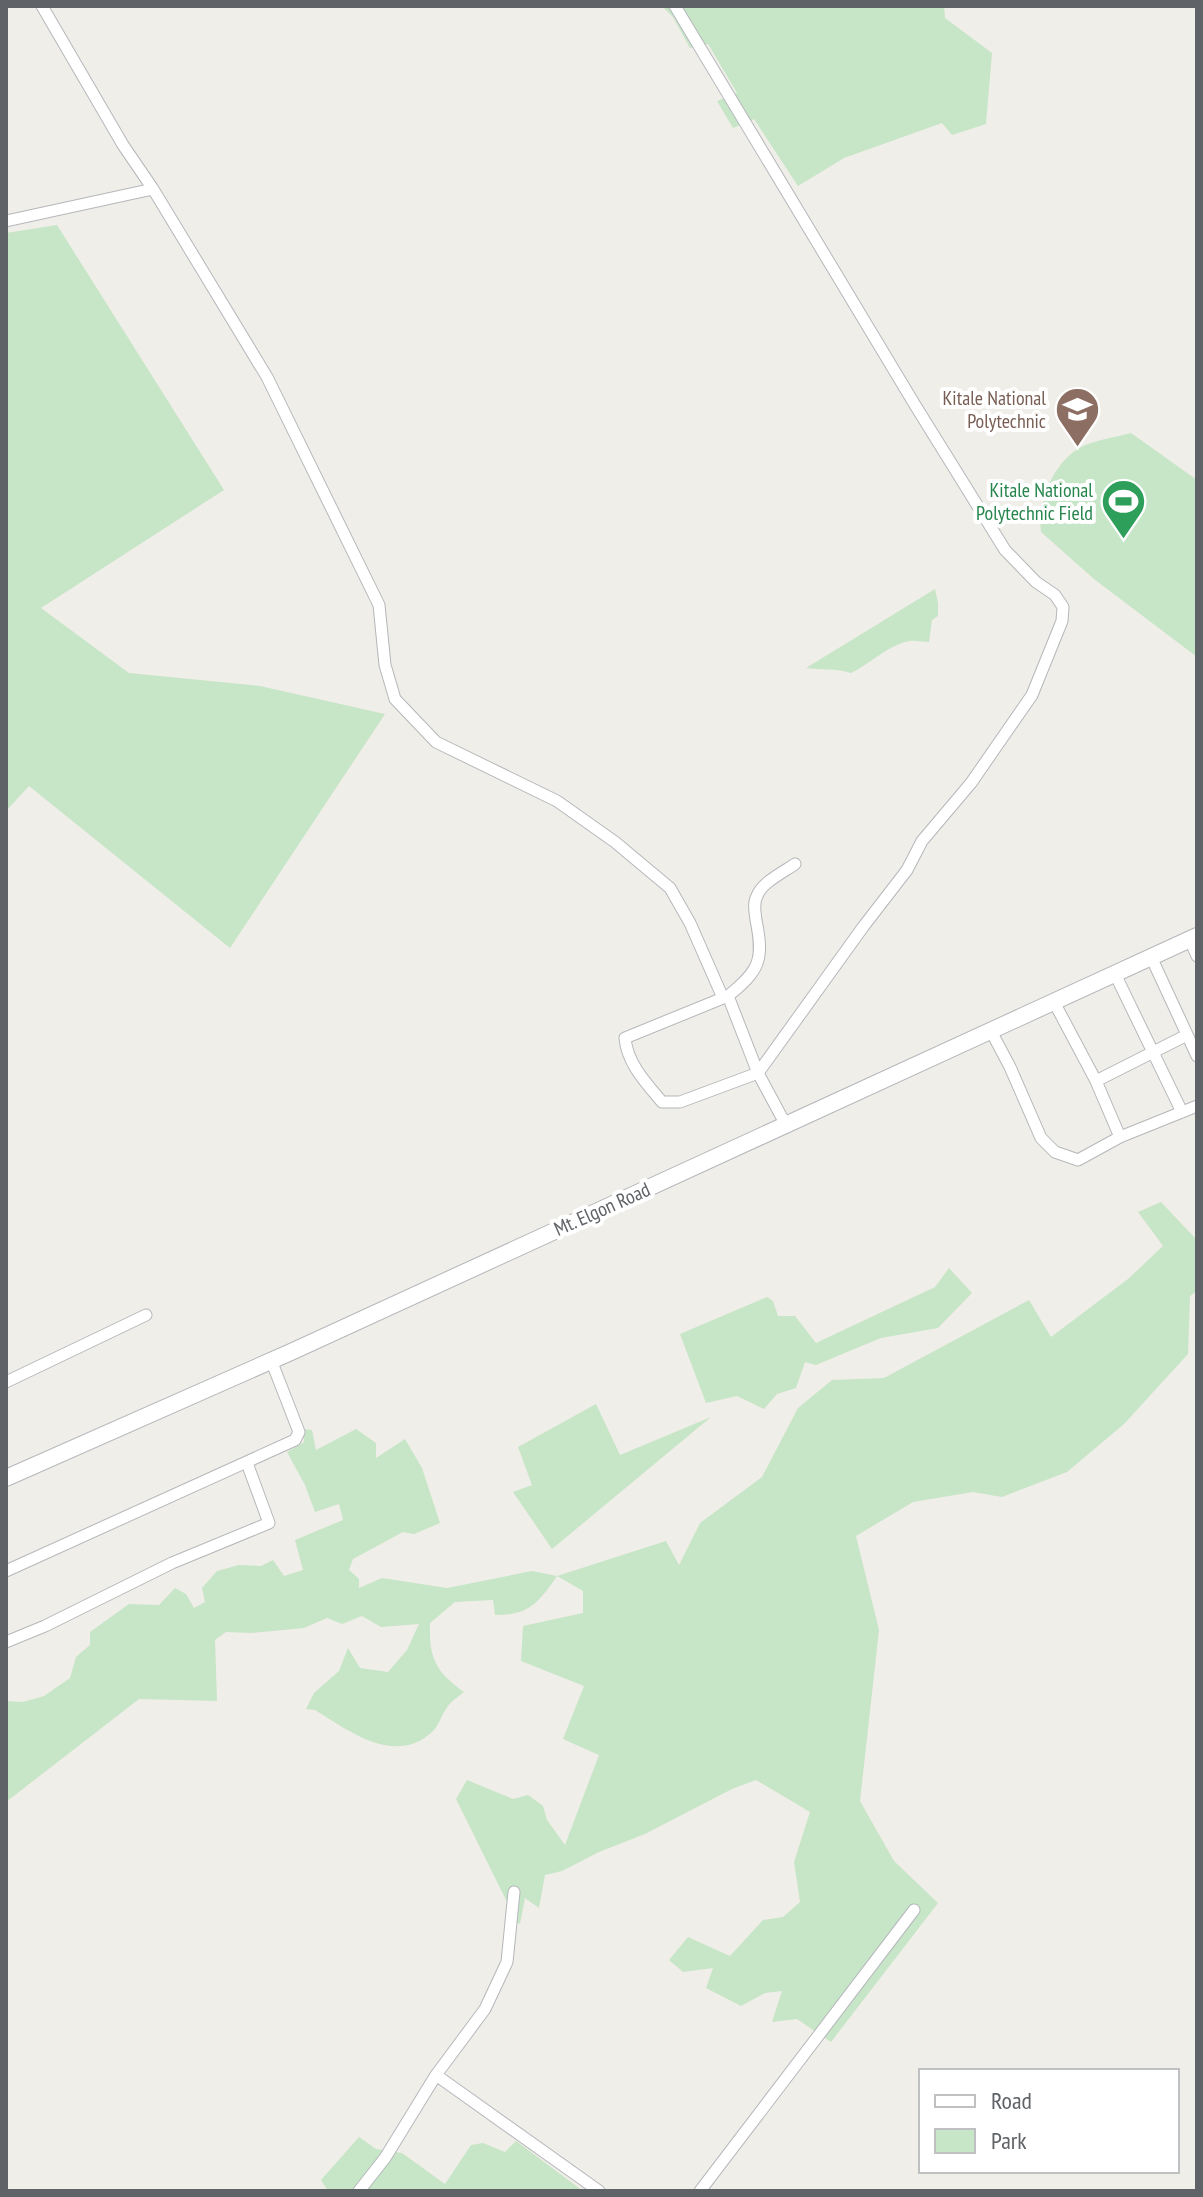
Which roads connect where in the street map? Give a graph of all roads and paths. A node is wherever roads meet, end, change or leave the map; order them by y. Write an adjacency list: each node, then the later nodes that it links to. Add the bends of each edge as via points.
1 (42, 6): 3 (street)
2 (675, 6): 16 (street, via 1005,550 1063,607 1032,695)
3 (153, 189): 4 (street); 10 (street, via 267,377 359,561 379,605 385,665 395,699 436,742 557,801 670,888)
4 (6, 221)
5 (795, 864): 10 (street, via 755,898 762,950 746,982)
6 (1193, 938): 7 (street); 8 (street, Mt. Elgon Road)
7 (1197, 956)
8 (1152, 959): 9 (street, Mt. Elgon Road); 13 (street)
9 (1116, 976): 11 (street, Mt. Elgon Road); 14 (street)
10 (726, 997): 16 (street); 16 (street, via 625,1038 626,1051 662,1102)
11 (1054, 1002): 12 (street, Mt. Elgon Road); 17 (street)
12 (992, 1033): 20 (street, Mt. Elgon Road); 21 (street, via 1041,1138 1055,1152 1078,1160)
13 (1187, 1035): 14 (street); 15 (street)
14 (1153, 1053): 17 (street); 19 (street)
15 (1197, 1056)
16 (758, 1073): 20 (street)
17 (1096, 1081): 21 (street)
18 (1197, 1106): 19 (street)
19 (1182, 1112): 21 (street)
20 (787, 1127): 23 (street, Mt. Elgon Road)
21 (1120, 1137)
22 (146, 1315): 24 (street)
23 (271, 1360): 25 (street, via 299,1432 295,1440); 26 (street, Mt. Elgon Road)
24 (6, 1382)
25 (247, 1463): 27 (street); 28 (street, via 269,1523)
26 (6, 1477)
27 (6, 1571)
28 (6, 1642)
29 (514, 1892): 31 (street, via 507,1962 485,2009)
30 (914, 1910): 34 (street)
31 (436, 2075): 32 (street); 33 (street)
32 (359, 2191)
33 (599, 2191)
34 (700, 2191)

